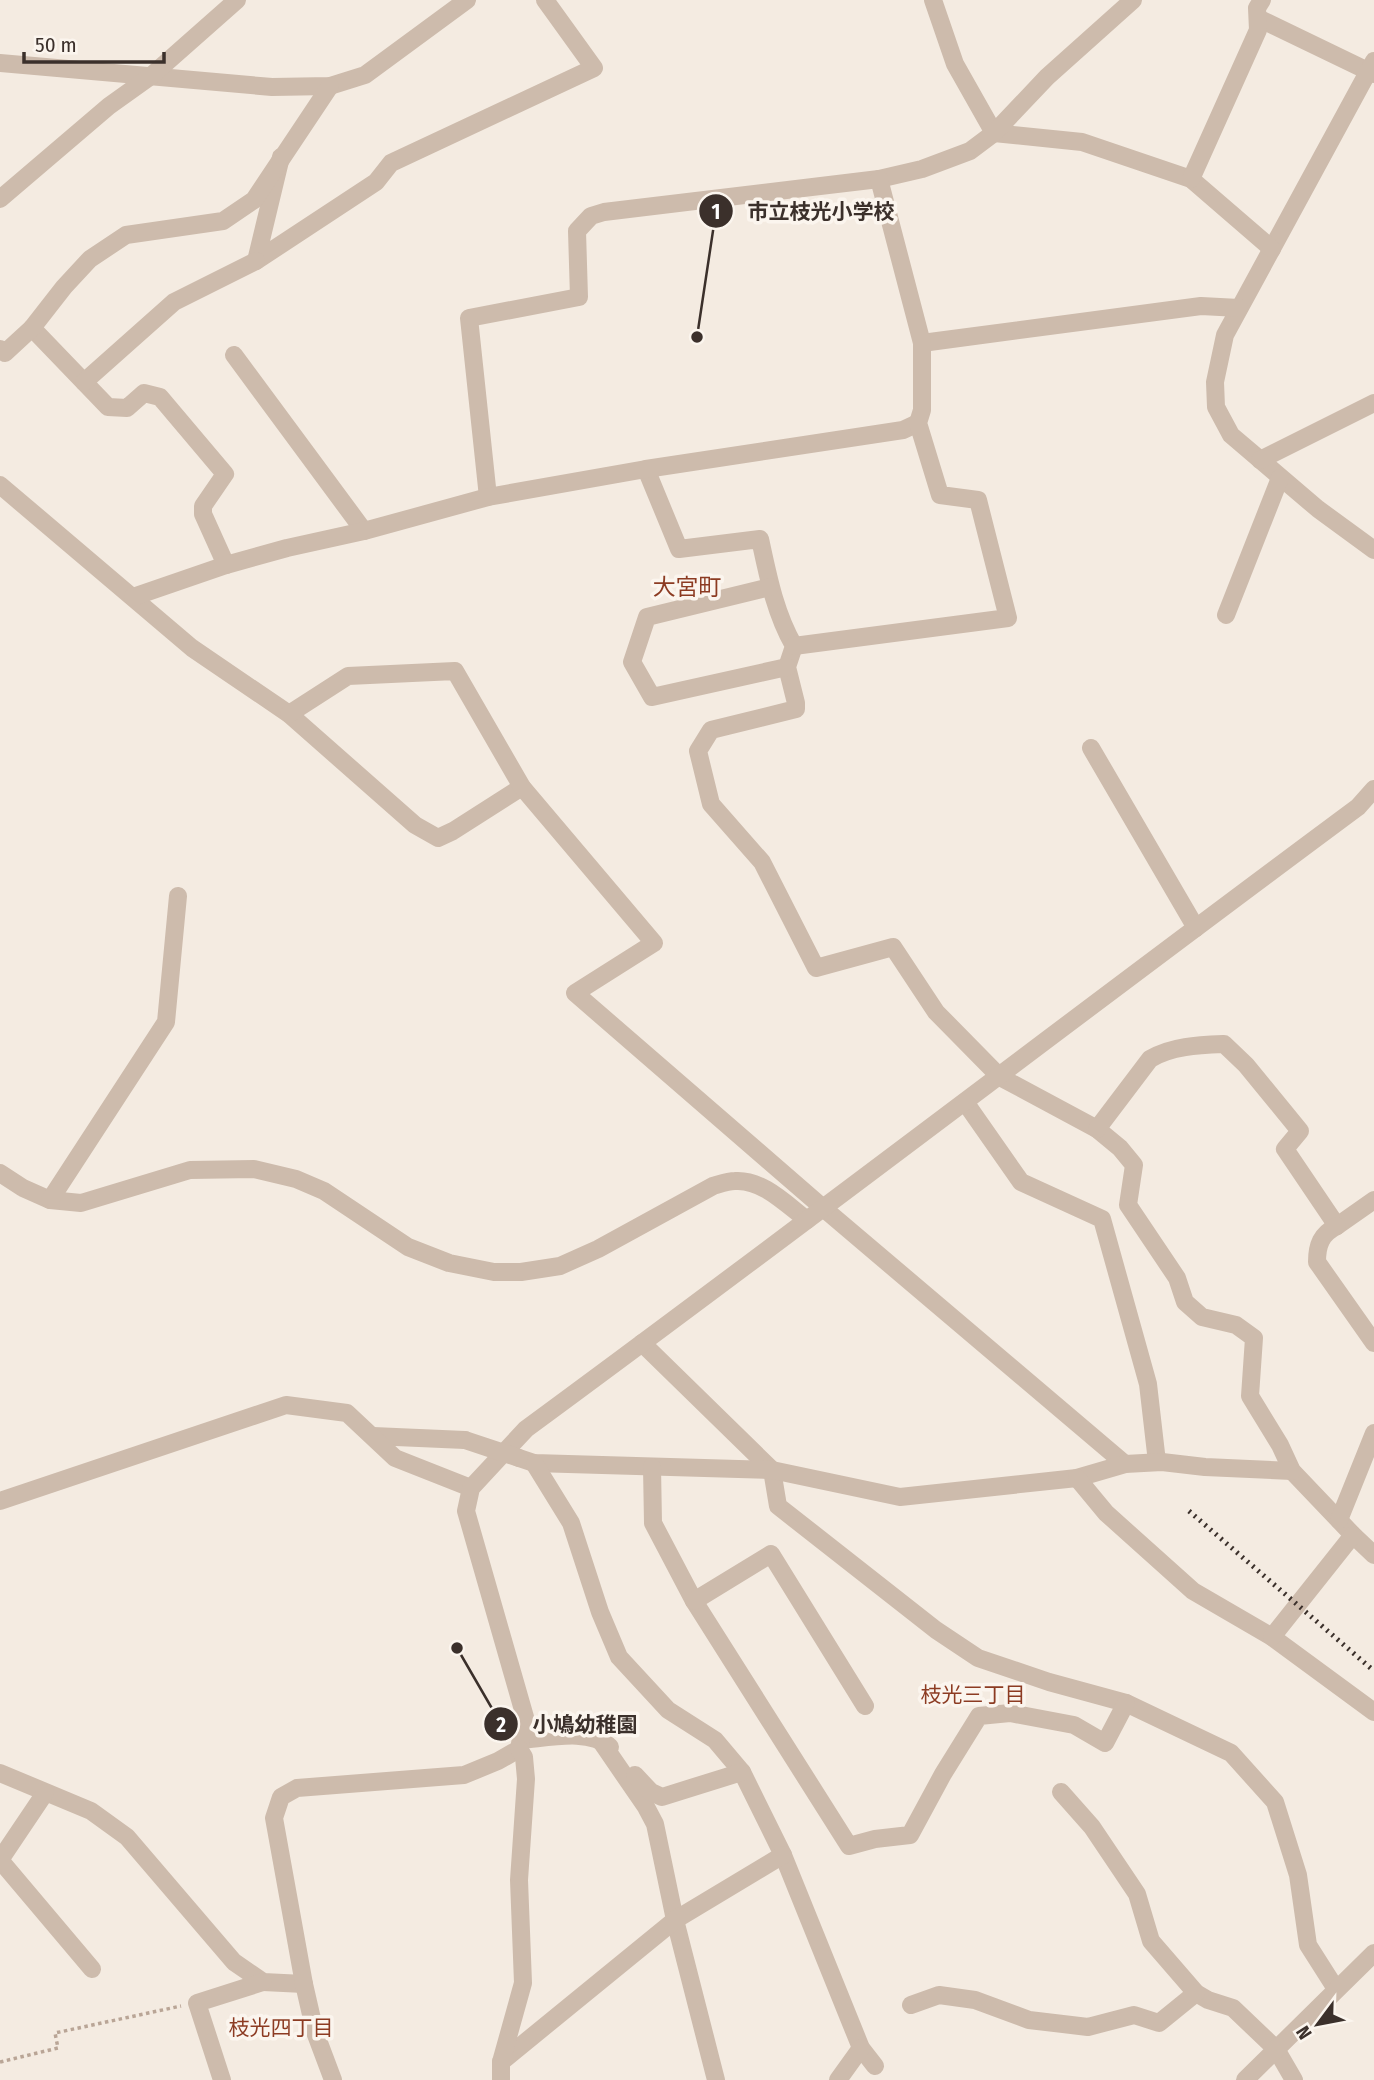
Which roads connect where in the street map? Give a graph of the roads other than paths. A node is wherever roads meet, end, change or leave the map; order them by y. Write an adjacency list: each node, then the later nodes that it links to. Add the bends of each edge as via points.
1 (237, 0): 10 (street)
2 (467, 0): 11 (street, via 365,75)
3 (545, 0): 18 (street, via 594,68 391,163 376,182)
4 (933, 0): 12 (street, via 955,64)
5 (1133, 0): 12 (street, via 1047,77)
6 (1262, 0): 7 (street)
7 (1258, 18): 9 (street); 15 (street, via 1258,30)
8 (0, 63): 10 (street)
9 (1372, 69): 17 (street)
10 (151, 76): 11 (street, via 272,87); 16 (street)
11 (330, 86): 13 (street)
12 (994, 134): 14 (street, via 970,151 922,169); 15 (street, via 1082,142)
13 (281, 157): 18 (street); 20 (street, via 254,200 223,221 126,235 90,260)
14 (879, 178): 21 (street); 31 (street, via 591,216 577,231 579,297 469,318)
15 (1191, 179): 17 (street)
16 (0, 199)
17 (1272, 249): 19 (street)
18 (256, 261): 24 (street, via 174,302)
19 (1239, 308): 21 (street, via 1201,306); 27 (street, via 1225,335 1215,382 1216,407 1231,435)
20 (32, 328): 22 (street, via 5,353); 24 (street)
21 (922, 343): 26 (street)
22 (0, 349)
23 (234, 355): 32 (street)
24 (84, 382): 34 (street, via 108,407 127,408 144,393 160,397 225,474 203,506 203,514)
25 (1374, 403): 27 (street)
26 (918, 423): 28 (street, via 903,430); 38 (street, via 940,495 978,500 1008,618)
27 (1260, 460): 29 (street)
28 (646, 469): 31 (street); 35 (street, via 679,549 760,539)
29 (1280, 478): 33 (street); 37 (street)
30 (0, 485): 36 (street)
31 (488, 497): 32 (street)
32 (364, 531): 34 (street)
33 (1374, 550)
34 (226, 565): 36 (street)
35 (770, 587): 38 (street); 39 (street, via 647,617 632,662 652,697)
36 (133, 597): 40 (street, via 192,648)
37 (1226, 615)
38 (794, 646): 39 (street)
39 (786, 667): 46 (street, via 796,709 711,730 698,751 711,804 762,862 816,968 893,947 936,1012)
40 (289, 714): 42 (street, via 415,825 438,838); 42 (street, via 348,676 455,671)
41 (1091, 748): 45 (street)
42 (522, 787): 52 (street, via 654,943 575,993)
43 (1374, 789): 45 (street, via 1358,807)
44 (178, 896): 50 (street, via 166,1022)
45 (1195, 928): 46 (street)
46 (1000, 1077): 47 (street); 48 (street)
47 (965, 1102): 52 (street); 61 (street, via 1021,1182 1102,1219 1148,1384)
48 (1097, 1129): 54 (street, via 1150,1059 1162,1051 1224,1044 1300,1131 1285,1149); 65 (street, via 1134,1165 1128,1205 1177,1278 1185,1303 1202,1317 1236,1325 1254,1338 1250,1396)
49 (0, 1173): 50 (street)
50 (50, 1200): 53 (street, via 81,1203 190,1170 254,1170 324,1191 408,1247 449,1263 494,1272 560,1266 713,1186 734,1181 752,1183 775,1195)
51 (1374, 1200): 54 (street)
52 (822, 1207): 53 (street); 62 (street)
53 (807, 1220): 55 (street)
54 (1337, 1226): 56 (street, via 1327,1231 1317,1246 1317,1262)
55 (642, 1343): 64 (street); 67 (street, via 526,1429)
56 (1374, 1343)
57 (1374, 1433): 60 (street)
58 (373, 1436): 59 (street, bridge, via 466,1440); 67 (street, via 396,1458); 68 (street, via 347,1413 286,1405)
59 (527, 1461): 63 (street); 79 (street, via 571,1523 619,1657 668,1710 715,1740)
60 (1370, 1461): 69 (street)
61 (1157, 1462): 62 (street); 65 (street)
62 (1125, 1464): 66 (street)
63 (652, 1467): 64 (street); 72 (street, via 653,1523)
64 (772, 1470): 66 (street, via 900,1497); 74 (street, via 778,1506 978,1658)
65 (1292, 1471): 69 (street)
66 (1077, 1478): 73 (street, via 1106,1513 1192,1591)
67 (471, 1488): 78 (street, via 466,1511 525,1717)
68 (0, 1501)
69 (1339, 1520): 70 (street)
70 (1353, 1535): 71 (street); 73 (street)
71 (1374, 1555)
72 (694, 1601): 74 (street, via 849,1846 910,1835 979,1716 1010,1713 1074,1725 1105,1743); 75 (street, via 771,1554)
73 (1272, 1637): 76 (street)
74 (1126, 1703): 89 (street, via 1231,1753 1275,1802 1298,1875 1308,1945)
75 (865, 1706)
76 (1374, 1712)
77 (600, 1741): 78 (street, via 585,1735); 79 (street, via 651,1792 662,1797); 84 (street, via 655,1824)
78 (521, 1745): 88 (street, via 464,1775 297,1788 281,1797 274,1818); 95 (street, via 526,1779 519,1880 523,1983)
79 (742, 1772): 83 (street)
80 (0, 1773): 82 (street)
81 (1061, 1792): 90 (street, via 1092,1827 1137,1894 1150,1941)
82 (45, 1793): 86 (street, via 0,1860); 87 (street, via 91,1811 127,1837 234,1962)
83 (783, 1855): 84 (street); 92 (street)
84 (676, 1920): 95 (street); 98 (street)
85 (1374, 1953): 89 (street)
86 (92, 1969)
87 (263, 1982): 88 (street); 96 (street, via 197,2003)
88 (304, 1984): 97 (street)
89 (1336, 1989): 93 (street)
90 (1196, 1993): 91 (street, via 1159,2023 1135,2015 1088,2027 1029,2020 975,2000 939,1995); 93 (street, via 1233,2008)
91 (911, 2005)
92 (861, 2048): 94 (street); 99 (street)
93 (1276, 2049): 100 (street); 101 (street)
94 (875, 2066)
95 (501, 2071)
96 (222, 2080)
97 (332, 2080)
98 (716, 2080)
99 (838, 2080)
100 (1245, 2080)
101 (1294, 2080)

